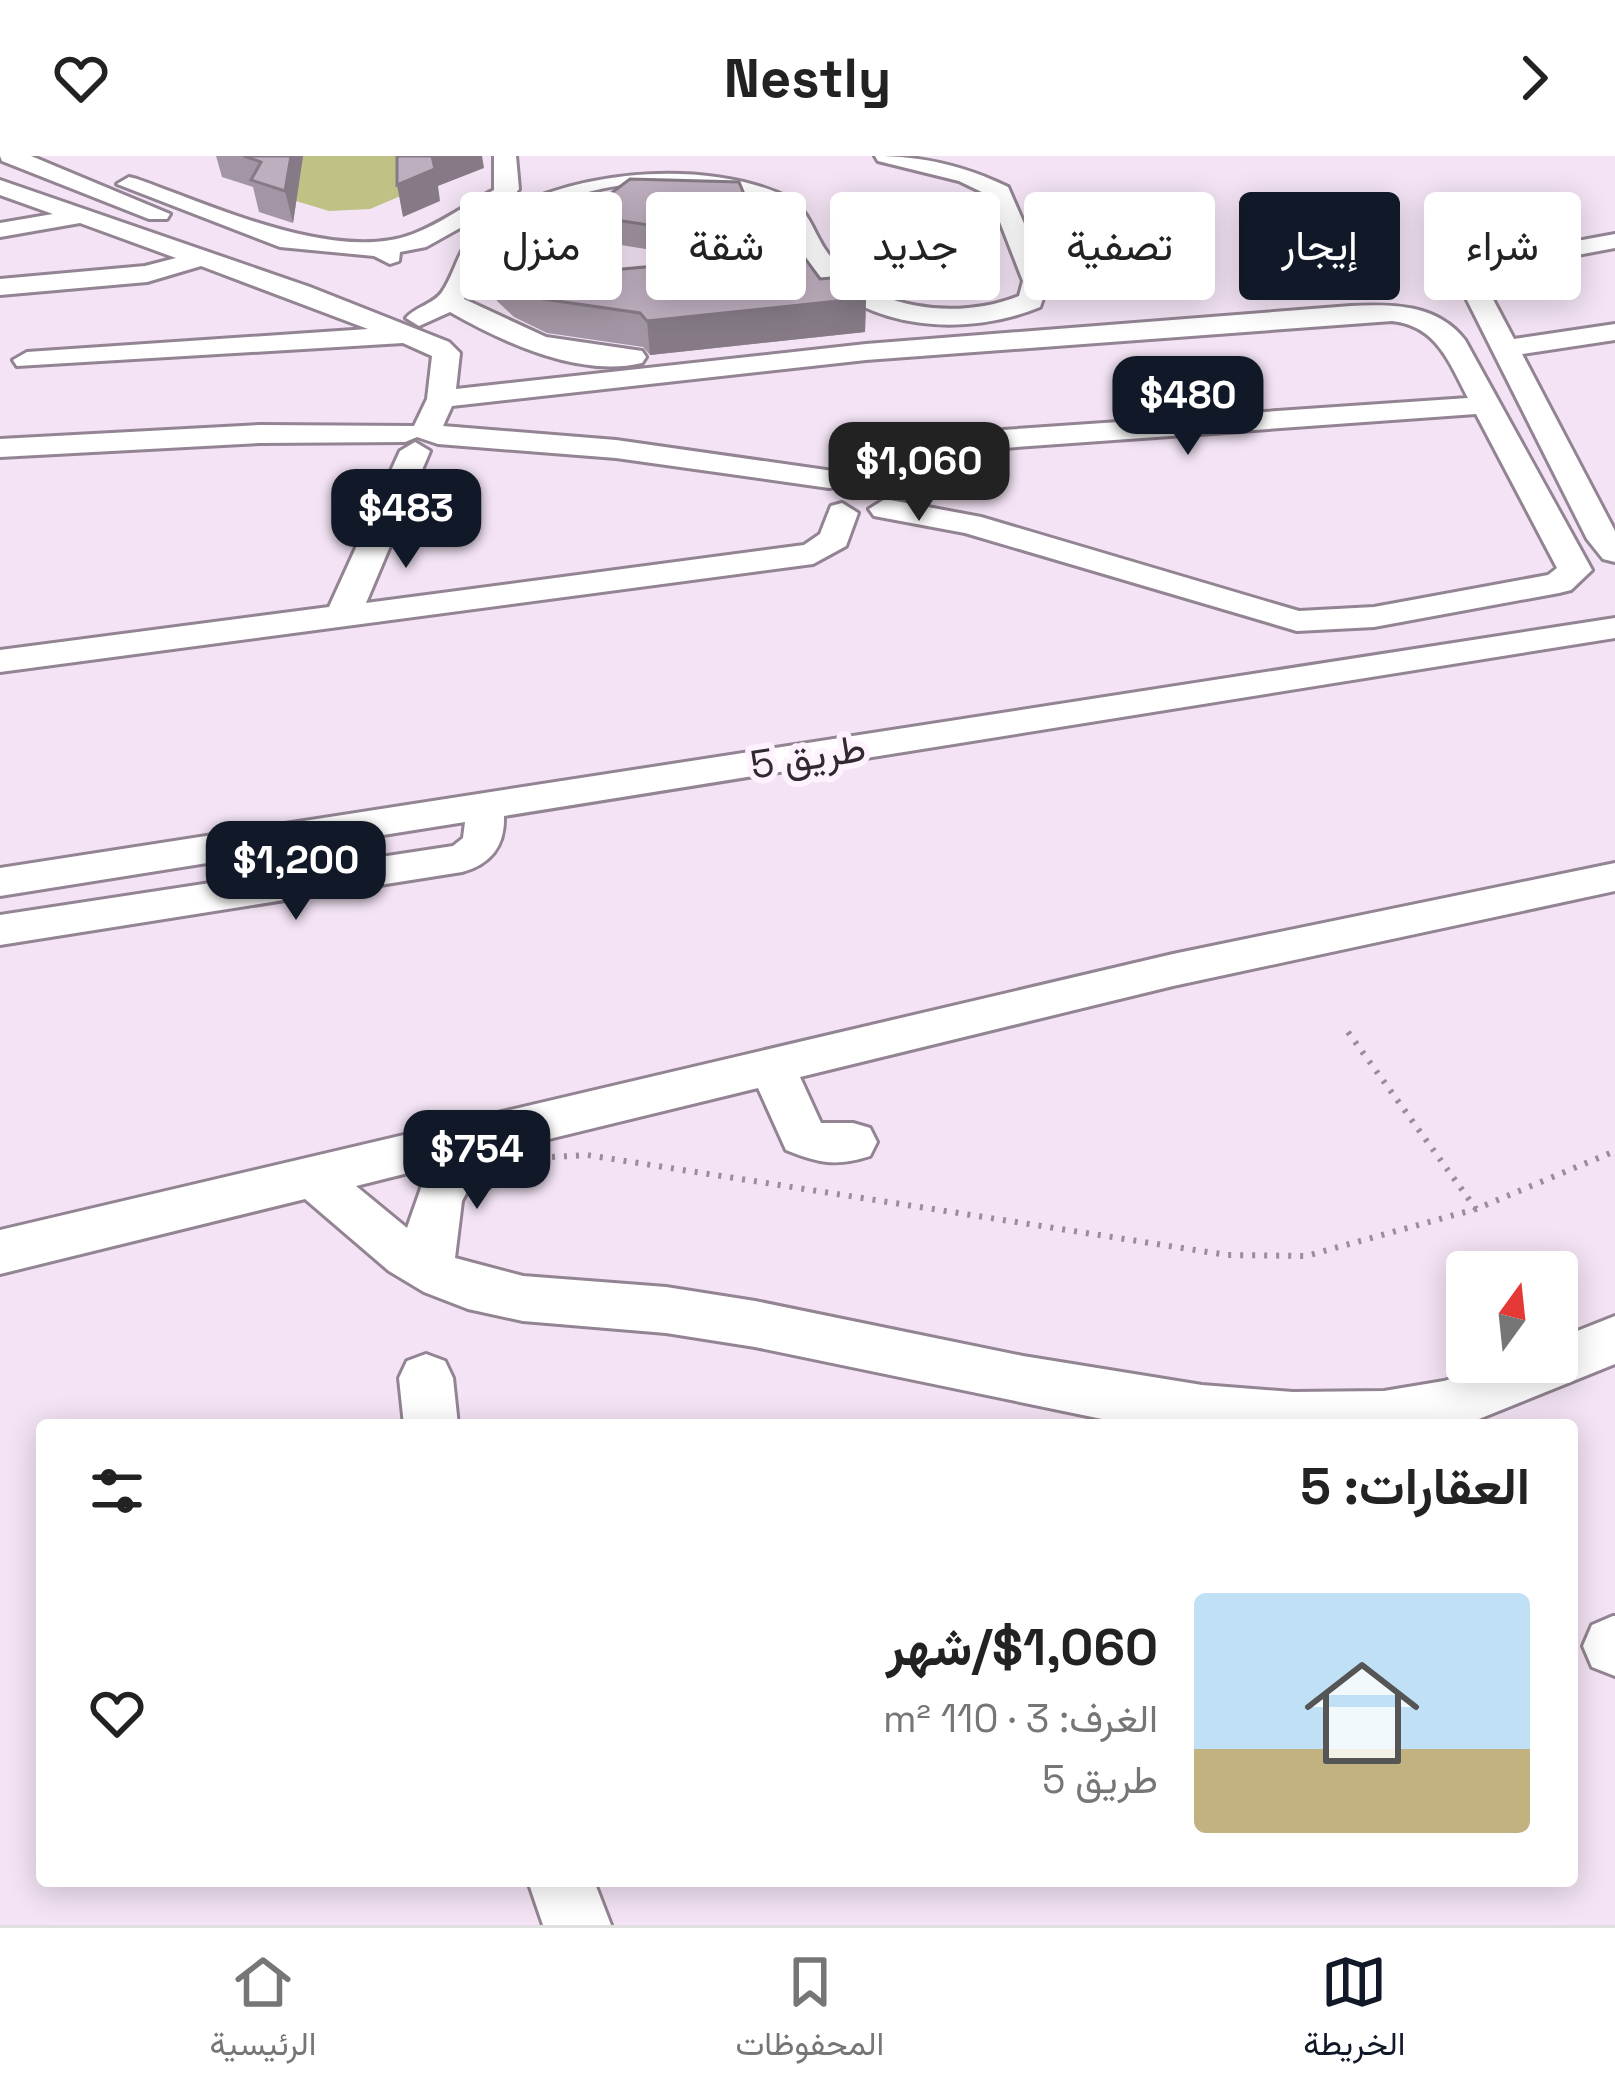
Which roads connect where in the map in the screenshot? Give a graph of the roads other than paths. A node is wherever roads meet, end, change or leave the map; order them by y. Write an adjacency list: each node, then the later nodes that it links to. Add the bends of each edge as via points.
1 (10, 156): 14 (street)
2 (53, 156): 9 (street, via 289,242)
3 (505, 156): 9 (street, via 504,193 417,242 417,253)
4 (886, 156): 14 (street, via 1000,192 1036,281 1031,301 961,316 898,310 823,266 797,216 777,201 715,182 630,176 580,185 486,238)
5 (0, 188): 6 (street)
6 (78, 216): 7 (street); 10 (street)
7 (0, 230)
8 (1615, 241): 17 (street, via 1513,257 1476,274 1474,288)
9 (387, 252): 11 (street)
10 (196, 260): 12 (street, via 147,274); 14 (street, via 301,293)
11 (345, 273)
12 (0, 287)
13 (460, 292): 14 (street)
14 (435, 311): 16 (street, via 593,357 687,356); 18 (street, via 359,341); 19 (street, via 446,353)
15 (1615, 332): 17 (street)
16 (878, 333)
17 (1503, 349): 27 (street)
18 (28, 360)
19 (441, 398): 20 (street, via 866,352 1382,312 1440,327); 21 (street)
20 (1486, 405): 25 (street, via 942,442 901,452); 29 (street, via 1575,570 1559,583)
21 (419, 440): 22 (street); 26 (street); 30 (street)
22 (106, 446): 23 (street); 24 (street)
23 (0, 448)
24 (0, 459)
25 (884, 491): 26 (street); 28 (street, via 970,524)
26 (830, 495): 30 (street, via 835,539 813,554)
27 (1615, 552)
28 (1278, 607): 29 (street); 34 (street, via 1294,652)
29 (1328, 612): 33 (street)
30 (344, 613): 32 (street)
31 (1615, 628): 33 (street, طريق 5)
32 (0, 661)
33 (1363, 668): 34 (street, طريق 5)
34 (1313, 676): 35 (street, طريق 5)
35 (484, 808): 37 (street, طريق 5); 38 (street, via 484,838 462,858)
36 (1615, 877): 39 (street, via 1173,970)
37 (0, 882)
38 (0, 930)
39 (773, 1069): 40 (street, via 803,1136 828,1146); 41 (street)
40 (853, 1142)
41 (469, 1143): 42 (street); 44 (street, via 432,1209)
42 (313, 1175): 43 (street); 44 (street)
43 (0, 1252)
44 (430, 1268): 45 (street, via 487,1290 665,1310 1226,1413 1330,1418 1443,1409)
45 (1615, 1339)
46 (562, 1887): 47 (street)
47 (577, 1925)

